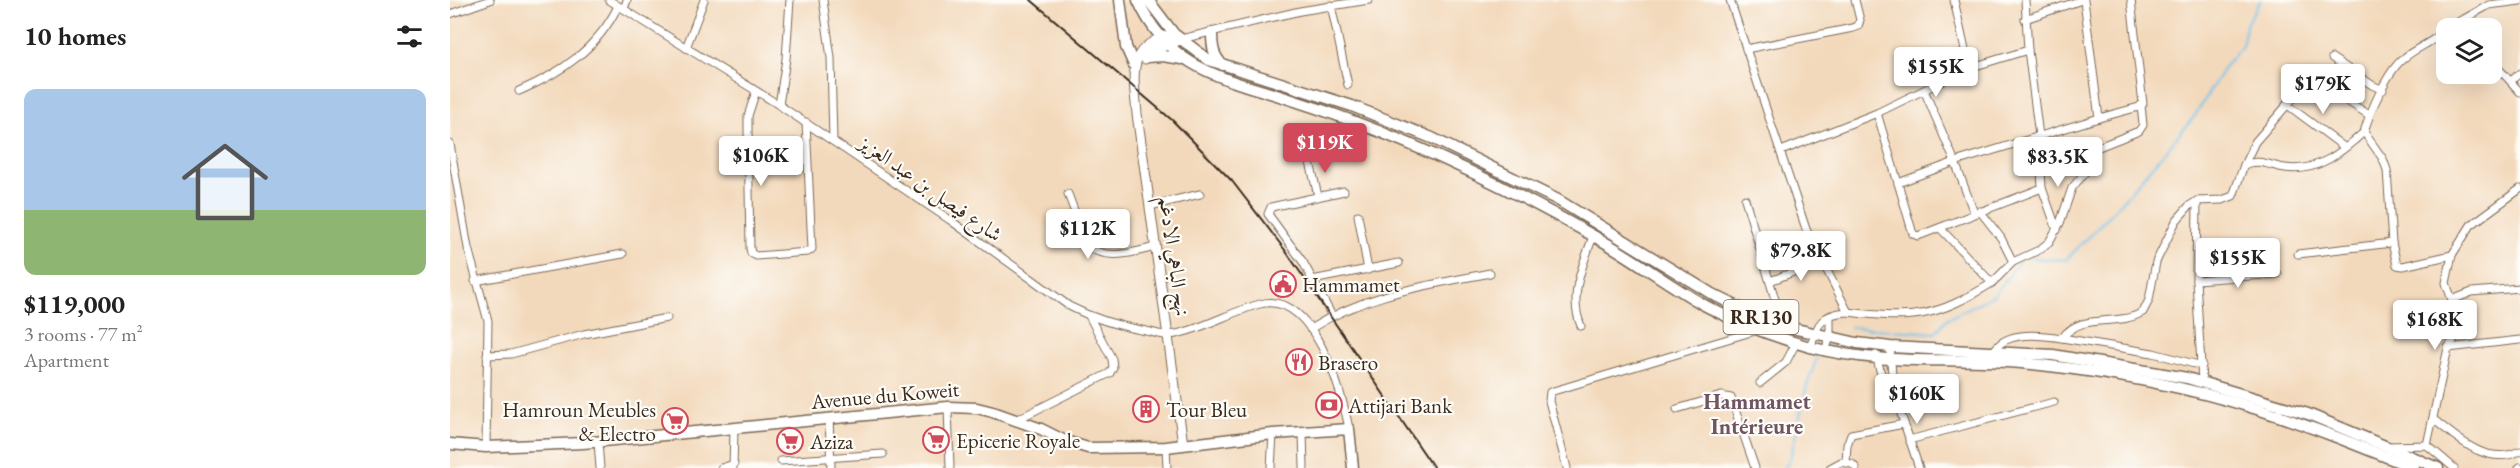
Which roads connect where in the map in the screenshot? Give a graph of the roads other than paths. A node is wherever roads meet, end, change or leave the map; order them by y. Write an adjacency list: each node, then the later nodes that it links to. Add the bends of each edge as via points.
1 (490, 0): 20 (street)
2 (609, 0): 19 (street, شارع فيصل بن عبد العزيز)
3 (627, 0): 19 (street)
4 (704, 0): 26 (street)
5 (790, 0): 45 (street)
6 (823, 0): 53 (street, via 831,58)
7 (1120, 0): 33 (main road, via 1126,47)
8 (1138, 0): 24 (main road, RR130, via 1149,21)
9 (1148, 0): 24 (main road, RR130)
10 (1369, 0): 18 (street)
11 (1730, 0): 27 (street)
12 (1855, 0): 27 (street, via 1858,26)
13 (1954, 0): 34 (street)
14 (2083, 0): 22 (street); 49 (street)
15 (2131, 0): 46 (street)
16 (2024, 1): 22 (street)
17 (2519, 3): 21 (street, via 2489,5)
18 (1330, 5): 23 (street); 38 (street)
19 (621, 8): 26 (street, شارع فيصل بن عبد العزيز); 41 (street, via 574,62)
20 (450, 14)
21 (2465, 18)
22 (2025, 19): 28 (street)
23 (1212, 33): 24 (street); 32 (main road, via 1213,48)
24 (1171, 39): 29 (main road); 31 (main road, RR130); 32 (main road, RR130); 33 (main road, via 1148,45)
25 (2436, 39): 40 (street, via 2401,60)
26 (686, 48): 42 (street, شارع فيصل بن عبد العزيز)
27 (1746, 49): 56 (street)
28 (2028, 50): 34 (street); 52 (street)
29 (1147, 57): 31 (main road); 33 (main road)
30 (2332, 58): 40 (street)
31 (1186, 61): 74 (main road, RR130, via 1214,75 1330,113 1428,152 1486,178)
32 (1224, 66): 99 (main road, RR130, via 1342,102 1451,147 1558,200 1712,294)
33 (1134, 68): 69 (main road, نهج الباهي الادغم)
34 (1969, 68): 39 (street)
35 (2502, 72): 37 (street)
36 (2520, 73): 37 (street)
37 (2511, 81): 43 (street)
38 (1348, 85)
39 (1924, 90): 47 (street); 58 (street)
40 (2383, 90): 48 (street)
41 (519, 91)
42 (756, 91): 45 (street, شارع فيصل بن عبد العزيز); 50 (street, via 748,129 750,248 756,256 812,249)
43 (2520, 92)
44 (2286, 104): 48 (street, via 2308,81 2321,84); 55 (street); 59 (street, via 2255,142)
45 (779, 105): 50 (street, شارع فيصل بن عبد العزيز)
46 (2141, 105): 49 (street); 73 (street, via 2143,125 2139,131 2096,148 2086,171 2072,188)
47 (1877, 113): 56 (street); 60 (street)
48 (2369, 115): 51 (street)
49 (2099, 118): 52 (street)
50 (806, 122): 53 (street, شارع فيصل بن عبد العزيز)
51 (2364, 132): 55 (street); 75 (street, via 2387,170)
52 (2039, 136): 58 (street); 61 (street)
53 (833, 141): 94 (street, شارع فيصل بن عبد العزيز, via 1068,306)
54 (450, 144): 88 (street)
55 (2344, 147): 59 (street, via 2317,166 2286,168 2252,161)
56 (1781, 151): 80 (street, via 1806,229)
57 (1309, 158): 66 (street)
58 (1955, 162): 60 (street); 70 (street)
59 (2244, 165): 68 (street, via 2233,196)
60 (1898, 183): 72 (street, via 1913,234 1923,235)
61 (2042, 188): 70 (street); 73 (street)
62 (2520, 189): 79 (street, via 2471,225)
63 (1344, 191): 66 (street)
64 (1068, 194): 76 (street, via 1090,248 1117,255)
65 (1200, 194): 69 (street)
66 (1317, 196): 86 (street, via 1271,207 1268,214 1293,246)
67 (1744, 198): 89 (street)
68 (2197, 201): 87 (street); 105 (street, via 2167,235 2143,312 2124,319 2078,324)
69 (1150, 206): 76 (main road, نهج الباهي الادغم)
70 (1977, 212): 72 (street); 81 (street, via 2001,238)
71 (1358, 215): 83 (street)
72 (1940, 228): 90 (street)
73 (2057, 230): 81 (street, via 2039,250)
74 (1593, 236): 98 (street, via 1576,286 1575,311); 101 (main road, RR130, via 1707,306)
75 (2392, 243): 78 (street); 79 (street, via 2395,263 2400,267)
76 (1155, 247): 103 (main road, نهج الباهي الادغم)
77 (623, 254): 88 (street)
78 (2298, 254)
79 (2452, 255): 92 (street, via 2446,283)
80 (1822, 261): 89 (street); 93 (street)
81 (2013, 262): 90 (street)
82 (1399, 263): 83 (street)
83 (1368, 270): 86 (street)
84 (1490, 273): 95 (street, via 1386,294)
85 (2278, 274): 87 (street)
86 (1312, 280): 95 (street)
87 (2196, 280): 117 (street)
88 (475, 281): 114 (street, via 488,321)
89 (1770, 281): 99 (street)
90 (1992, 283): 93 (street, via 1954,306 1927,314)
91 (2520, 288): 92 (street, via 2472,292)
92 (2452, 300): 111 (street, via 2458,333)
93 (1848, 312): 96 (street)
94 (1089, 316): 103 (street, شارع فيصل بن عبد العزيز, via 1109,324); 126 (street, via 1112,359 1110,373)
95 (1332, 316): 100 (street)
96 (1830, 316): 102 (street, via 1819,322); 104 (street)
97 (667, 318): 114 (street, via 584,333 511,354)
98 (1581, 326)
99 (1782, 326): 102 (main road, RR130)
100 (1310, 329): 103 (street, شارع فيصل بن عبد العزيز, via 1291,308 1280,302 1268,302); 129 (street, شارع فيصل بن عبد العزيز, via 1343,397)
101 (1758, 330): 107 (main road, RR130); 155 (street, via 1550,393)
102 (1814, 334): 104 (main road, RR130); 109 (street)
103 (1168, 335): 135 (main road, نهج الباهي الادغم)
104 (1830, 338): 108 (main road, RR130); 112 (street)
105 (2062, 338): 113 (street, via 2006,339); 117 (street, via 2153,353)
106 (2520, 340): 111 (street)
107 (1796, 343): 109 (main road, RR130); 119 (street, via 1786,362)
108 (1877, 345): 110 (main road, RR130); 115 (street)
109 (1811, 347): 112 (main road, RR130)
110 (1890, 347): 113 (main road, RR130); 116 (street)
111 (2448, 348): 125 (street)
112 (1825, 350): 115 (main road, RR130)
113 (1994, 351): 118 (main road, RR130, via 2089,360)
114 (487, 355): 138 (street)
115 (1876, 359): 116 (main road, RR130); 120 (street)
116 (1891, 361): 120 (street); 146 (main road, RR130, via 2028,364 2166,385 2301,423)
117 (2202, 366): 118 (street)
118 (2202, 382): 137 (main road, RR130, via 2308,414)
119 (1760, 383)
120 (1893, 390): 127 (street)
121 (2054, 402): 132 (street)
122 (948, 407): 124 (main road, Avenue du Koweit); 126 (main road, Avenue du Koweit, via 977,408); 150 (street)
123 (1677, 408): 156 (street, via 1721,396 1731,398)
124 (829, 418): 128 (main road, Avenue du Koweit); 142 (street)
125 (2433, 418): 136 (street); 140 (street, via 2487,455 2499,457)
126 (1016, 420): 139 (main road, Avenue du Koweit, via 1088,448)
127 (1904, 424): 132 (street); 144 (street, via 1851,434)
128 (734, 429): 133 (main road, Avenue du Koweit); 145 (street)
129 (1349, 429): 130 (main road, Avenue du Koweit); 154 (main road)
130 (1304, 432): 131 (main road, Avenue du Koweit); 153 (street)
131 (1273, 434): 135 (main road, Avenue du Koweit); 152 (street)
132 (1909, 440): 159 (street)
133 (598, 442): 138 (main road, Avenue du Koweit); 147 (street)
134 (450, 444): 138 (main road, Avenue du Koweit)
135 (1184, 444): 139 (main road, Avenue du Koweit)
136 (2427, 445): 137 (street); 161 (street)
137 (2385, 446): 160 (main road, RR130)
138 (486, 447)
139 (1166, 447): 151 (street)
140 (2520, 451)
141 (883, 454): 142 (street)
142 (831, 459): 143 (street); 149 (street)
143 (781, 461)
144 (1846, 462): 157 (street); 158 (street)
145 (733, 466): 148 (street)
146 (2409, 467)
147 (600, 468)
148 (721, 468)
149 (831, 468)
150 (950, 468)
151 (1167, 468)
152 (1271, 468)
153 (1305, 468)
154 (1353, 468)
155 (1567, 468)
156 (1755, 468)
157 (1830, 468)
158 (1856, 468)
159 (1919, 468)
160 (2438, 468)
161 (2454, 468)

